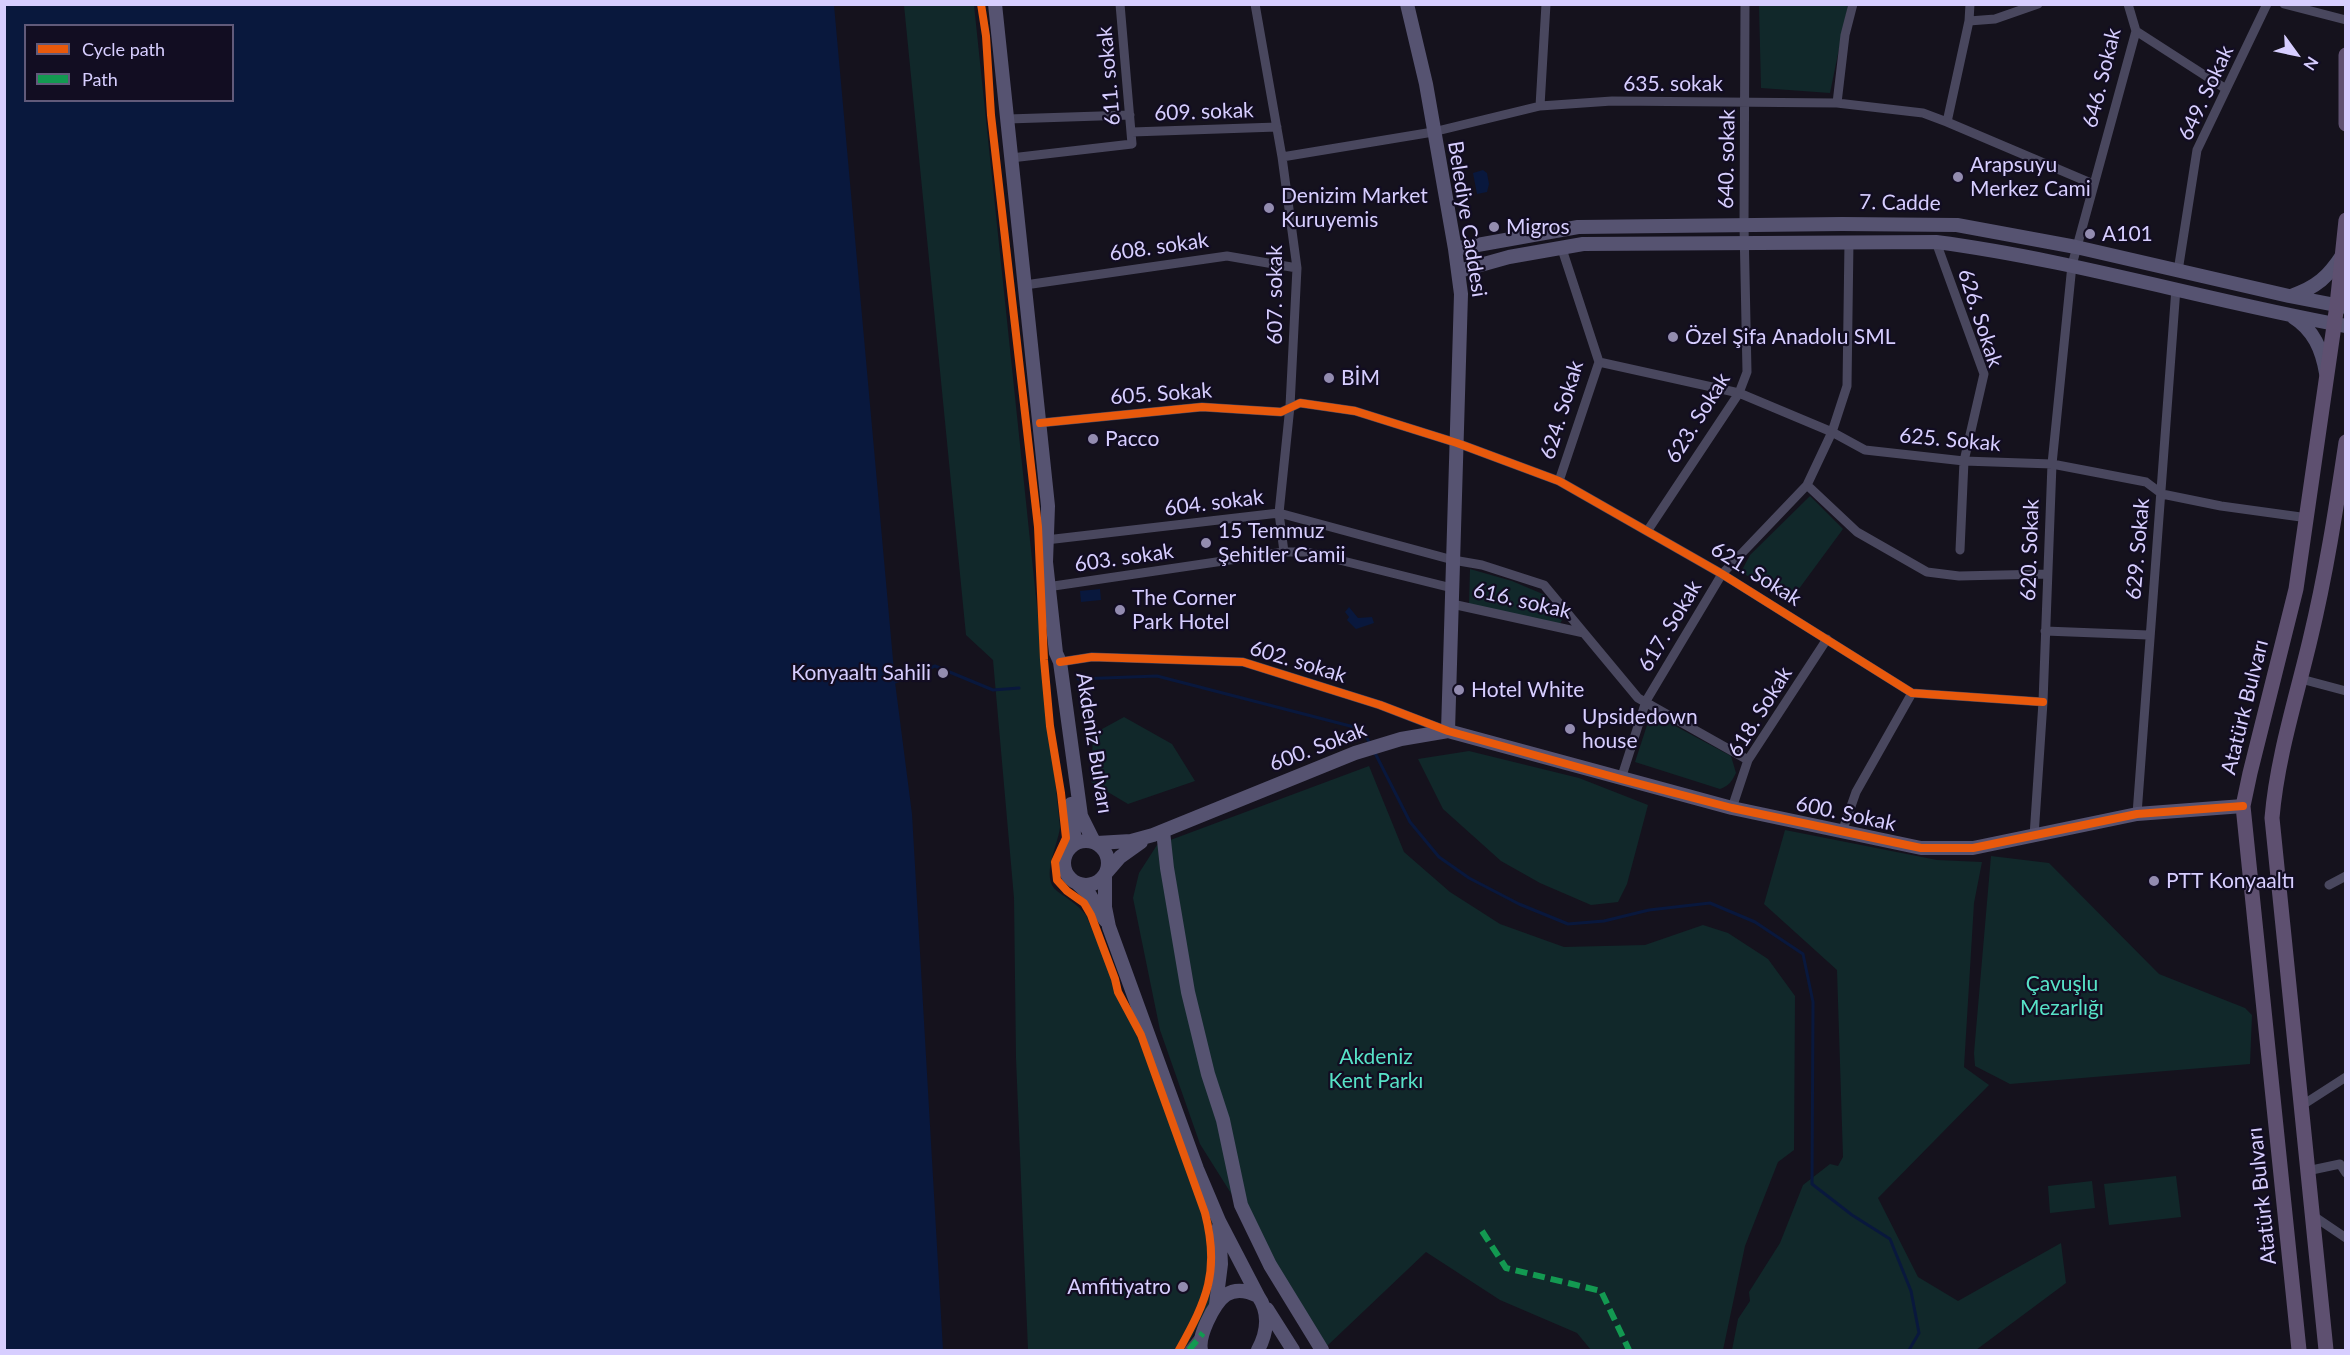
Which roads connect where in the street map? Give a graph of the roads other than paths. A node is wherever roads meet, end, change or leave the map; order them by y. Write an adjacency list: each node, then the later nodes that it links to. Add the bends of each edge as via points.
1 (995, 4): 22 (main road, Akdeniz Bulvarı)
2 (1120, 4): 21 (street, 611. sokak)
3 (1255, 4): 25 (street, 607. sokak)
4 (1407, 4): 27 (main road, Belediye Caddesi)
5 (1546, 4): 20 (street)
6 (1746, 4): 18 (street, 640. sokak)
7 (1853, 4): 19 (street)
8 (1970, 4): 14 (street)
9 (2038, 4): 14 (street, via 1995,19)
10 (2128, 4): 15 (street, 646. Sokak)
11 (2267, 4): 17 (street, 649. Sokak)
12 (2284, 4): 13 (street)
13 (2346, 20)
14 (1969, 21): 23 (street)
15 (2136, 31): 17 (street); 30 (street, 646. Sokak)
16 (2346, 55): 24 (main road)
17 (2226, 89): 43 (street, 649. Sokak, via 2197,150)
18 (1746, 102): 19 (street, 635. sokak); 20 (street, 635. sokak, via 1612,101); 32 (street, 640. sokak)
19 (1837, 103): 23 (street, 635. sokak, via 1923,113)
20 (1540, 106): 27 (street, 635. sokak)
21 (1130, 115): 22 (street); 26 (street, 611. sokak)
22 (1008, 119): 29 (main road, Akdeniz Bulvarı)
23 (1947, 122): 30 (street)
24 (2346, 124)
25 (1277, 127): 26 (street, 609. sokak); 28 (street, 607. sokak)
26 (1132, 132): 29 (street, 611. sokak, via 1132,144)
27 (1433, 132): 28 (street, 635. sokak); 38 (main road, Belediye Caddesi)
28 (1282, 157): 41 (street, 607. sokak)
29 (1011, 158): 44 (main road, Akdeniz Bulvarı)
30 (2093, 184): 37 (street, 646. Sokak)
31 (2346, 220): 39 (main road, Atatürk Bulvarı)
32 (1744, 226): 35 (street, 640. sokak); 37 (main road, 7. Cadde, via 1957,225); 38 (main road, 7. Cadde, via 1578,227)
33 (1849, 241): 34 (main road, 7. Cadde); 35 (main road, 7. Cadde); 55 (street, 617. Sokak, via 1847,386)
34 (1936, 242): 40 (main road, 7. Cadde); 58 (street, 626. Sokak, via 1984,374)
35 (1744, 243): 36 (main road, 7. Cadde); 52 (street, 623. Sokak, via 1747,372)
36 (1561, 246): 42 (main road, 7. Cadde); 50 (street, 624. Sokak)
37 (2076, 247): 40 (street, 646. Sokak); 43 (main road, 7. Cadde)
38 (1455, 249): 42 (main road, Belediye Caddesi)
39 (2343, 254): 46 (main road, via 2321,281); 47 (main road, Atatürk Bulvarı)
40 (2072, 265): 45 (main road, 7. Cadde); 59 (street, 620. Sokak)
41 (1297, 268): 44 (street, 608. sokak, via 1227,256); 53 (street, 607. sokak)
42 (1459, 271): 57 (main road, Belediye Caddesi)
43 (2178, 271): 46 (main road, 7. Cadde)
44 (1024, 285): 54 (main road, Akdeniz Bulvarı)
45 (2176, 288): 48 (main road, 7. Cadde); 62 (street, 629. Sokak)
46 (2289, 296): 47 (main road, 7. Cadde)
47 (2341, 306): 49 (main road, Atatürk Bulvarı)
48 (2292, 315): 49 (main road, 7. Cadde); 51 (main road, via 2314,337)
49 (2340, 325): 51 (main road, Atatürk Bulvarı)
50 (1599, 362): 52 (street, 625. Sokak); 60 (street, 624. Sokak)
51 (2326, 374): 64 (main road, Atatürk Bulvarı)
52 (1739, 393): 55 (street, 625. Sokak); 66 (street, 623. Sokak)
53 (1290, 406): 54 (street, 605. Sokak, via 1281,412 1202,407); 57 (street, 605. Sokak, via 1300,403 1356,411); 63 (street, 607. sokak)
54 (1040, 423): 67 (main road, Akdeniz Bulvarı, via 1048,506)
55 (1833, 432): 58 (street, 625. Sokak, via 1865,450); 61 (street, 617. Sokak)
56 (2346, 442): 65 (main road)
57 (1457, 443): 60 (street, 621. Sokak); 70 (main road, Belediye Caddesi)
58 (1964, 461): 59 (street, 625. Sokak); 68 (street, 626. Sokak)
59 (2052, 464): 62 (street, 625. Sokak, via 2145,482); 72 (street, 620. Sokak)
60 (1559, 481): 66 (street, 621. Sokak)
61 (1807, 485): 71 (street, 617. Sokak); 72 (street, via 1857,531 1927,572 1959,576)
62 (2162, 494): 64 (street, 625. Sokak); 78 (street, 629. Sokak)
63 (1279, 513): 67 (street, 604. sokak); 69 (street, 607. sokak); 70 (street, 604. sokak)
64 (2308, 518): 89 (main road, Atatürk Bulvarı, via 2296,589)
65 (2340, 528): 81 (main road)
66 (1648, 530): 71 (street, 621. Sokak)
67 (1046, 540): 73 (main road, Akdeniz Bulvarı)
68 (1960, 550)
69 (1284, 552): 73 (street, 603. sokak); 74 (street, 603. sokak, via 1307,552)
70 (1453, 560): 74 (main road, Belediye Caddesi); 77 (street, 604. sokak, via 1544,585)
71 (1722, 574): 79 (street, 621. Sokak); 84 (street, 617. Sokak)
72 (2046, 574): 76 (street, 620. Sokak)
73 (1047, 587): 80 (main road, Akdeniz Bulvarı)
74 (1452, 588): 75 (main road, Belediye Caddesi)
75 (1452, 604): 77 (street, 616. sokak); 86 (main road, Belediye Caddesi)
76 (2045, 631): 78 (street); 85 (street, 620. Sokak)
77 (1584, 633): 84 (street, 616. sokak, via 1638,698)
78 (2148, 635): 91 (street, 629. Sokak)
79 (1827, 639): 83 (street, 621. Sokak); 87 (street, 618. Sokak)
80 (1058, 657): 86 (street, 602. sokak, via 1243,662); 95 (main road, Akdeniz Bulvarı, via 1081,816); 96 (main road, via 1055,662 1074,834)
81 (2301, 679): 82 (street); 103 (main road, via 2275,781 2272,818)
82 (2346, 691)
83 (1912, 693): 85 (street, 621. Sokak); 92 (street, via 1856,792)
84 (1646, 702): 87 (street, 616. sokak); 88 (street, 617. Sokak)
85 (2043, 702): 94 (street, 620. Sokak)
86 (1449, 731): 88 (main road, 600. Sokak); 93 (main road, 600. Sokak, via 1401,738 1355,753)
87 (1748, 760): 90 (street, 618. Sokak)
88 (1621, 779): 90 (main road, 600. Sokak)
89 (2243, 806): 91 (main road, 600. Sokak); 117 (main road, Atatürk Bulvarı)
90 (1732, 808): 92 (main road, 600. Sokak)
91 (2137, 814): 94 (main road, 600. Sokak)
92 (1842, 832): 94 (main road, 600. Sokak, via 1922,848 1973,848)
93 (1158, 833): 95 (main road, via 1131,842); 97 (main road, via 1133,846); 116 (main road, via 1188,992 1241,1205 1270,1265)
94 (2034, 836)
95 (1096, 843): 96 (main road, via 1083,841); 97 (main road, via 1107,856)
96 (1069, 849): 99 (main road, via 1064,865)
97 (1106, 873): 99 (main road, via 1095,884); 101 (main road)
98 (2346, 876): 100 (street)
99 (1076, 883): 101 (main road, via 1090,896)
100 (2329, 885)
101 (1109, 927): 107 (main road)
102 (2346, 1077): 103 (street)
103 (2301, 1106): 104 (main road)
104 (2307, 1171): 105 (street, via 2340,1164); 106 (main road)
105 (2346, 1173)
106 (2312, 1215): 108 (street); 118 (main road)
107 (1219, 1221): 109 (main road); 110 (main road, via 1221,1264)
108 (2346, 1238)
109 (1261, 1300): 110 (main road, via 1238,1290); 114 (main road, via 1266,1311 1265,1329); 115 (main road)
110 (1216, 1304): 111 (main road)
111 (1203, 1333): 112 (street); 113 (main road)
112 (1189, 1350)
113 (1201, 1350)
114 (1258, 1350)
115 (1293, 1350)
116 (1322, 1350)
117 (2299, 1350)
118 (2326, 1350)

